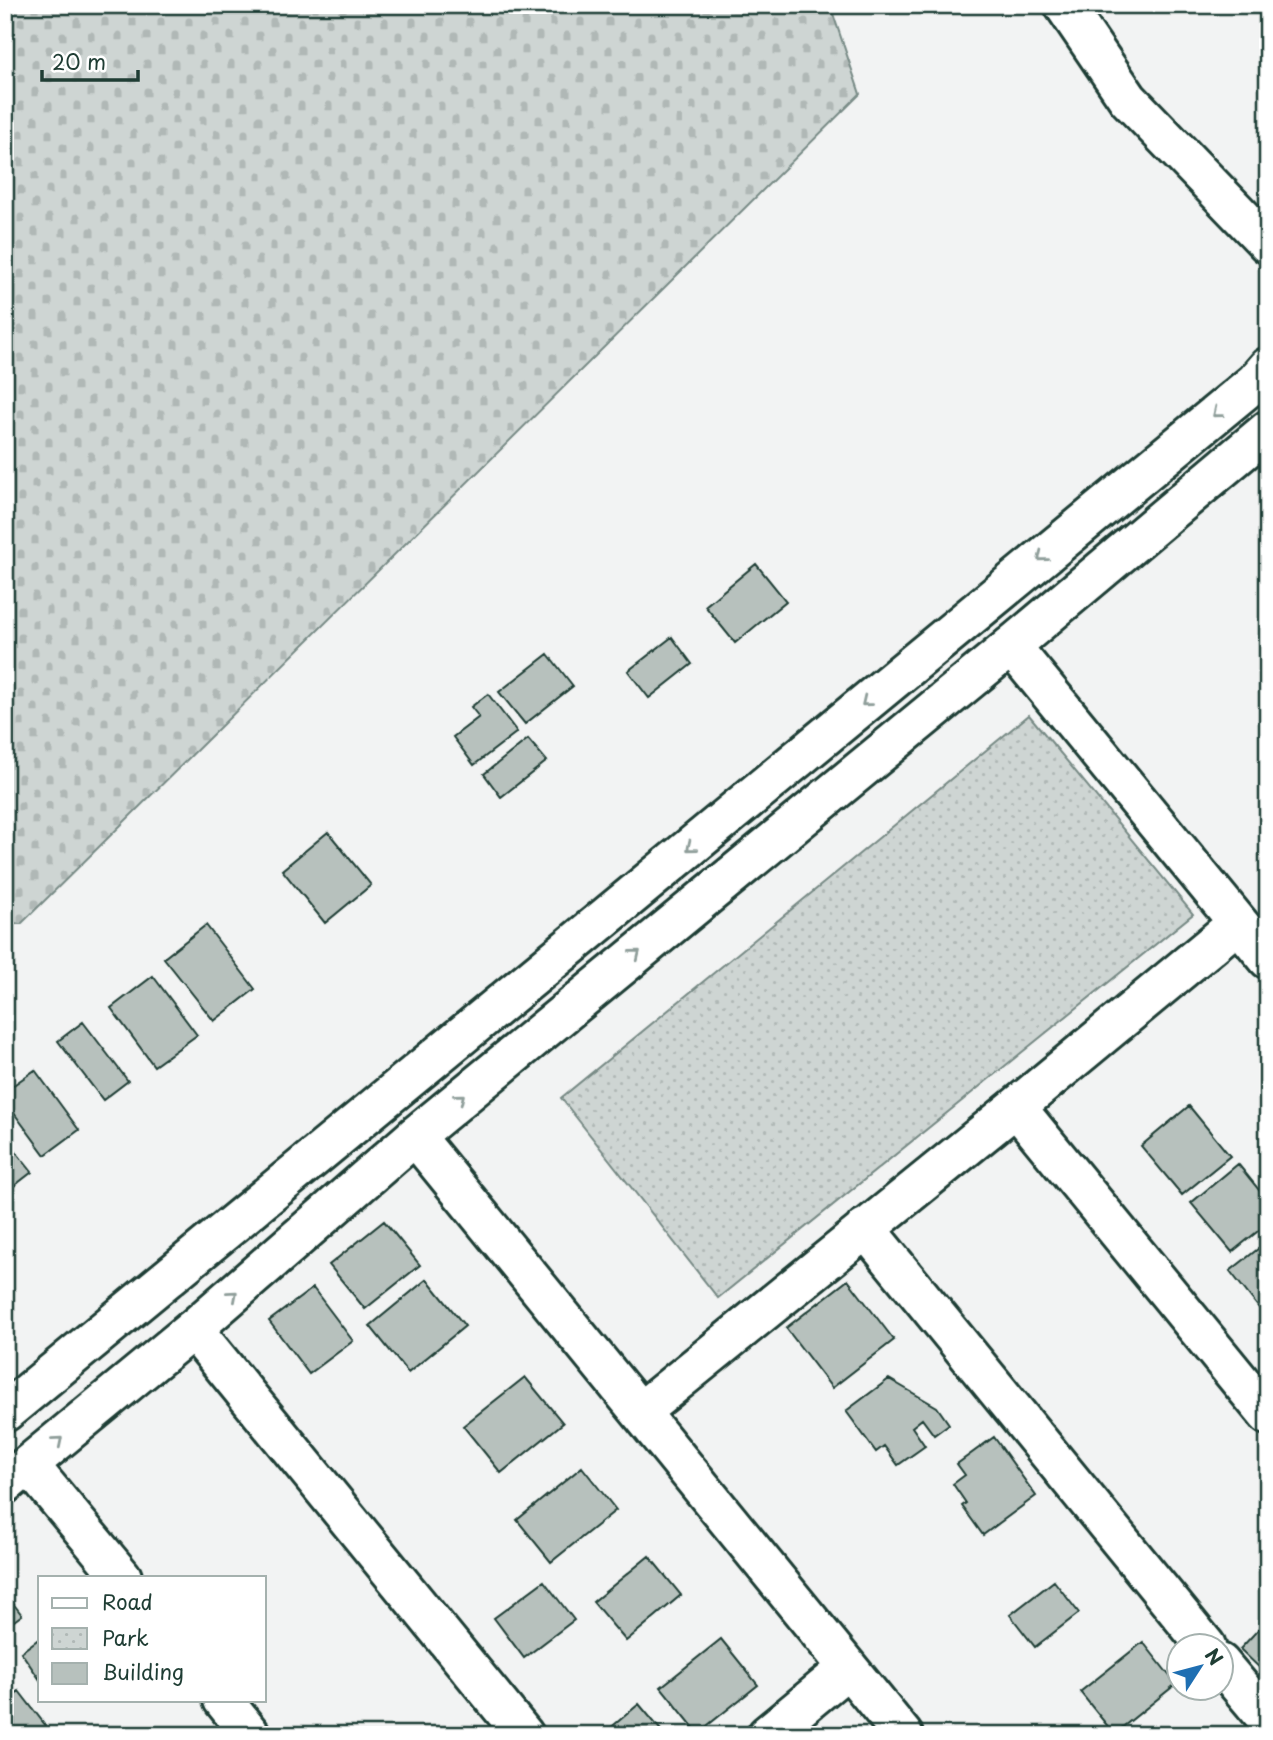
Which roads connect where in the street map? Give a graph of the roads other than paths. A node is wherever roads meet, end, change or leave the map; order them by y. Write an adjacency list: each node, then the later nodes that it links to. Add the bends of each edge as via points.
1 (1064, 5): 2 (street, via 1128,99)
2 (1268, 244)
3 (1268, 367): 12 (street, one-way to 12, via 1234,400)
4 (1268, 430): 5 (street)
5 (1011, 646): 6 (street); 9 (street, one-way to 5)
6 (1238, 923): 7 (street); 8 (street)
7 (1268, 959)
8 (1016, 1107): 10 (street); 14 (street)
9 (415, 1136): 11 (street, one-way to 9); 13 (street)
10 (865, 1228): 13 (street); 17 (street)
11 (193, 1329): 15 (street, one-way to 11); 23 (street)
12 (5, 1412)
13 (640, 1412): 18 (street)
14 (1268, 1415)
15 (17, 1474): 16 (street)
16 (121, 1576)
17 (1195, 1632)
18 (848, 1668): 24 (street); 25 (street)
19 (1234, 1680): 21 (street)
20 (225, 1702): 22 (street)
21 (1268, 1720)
22 (251, 1735)
23 (524, 1735)
24 (767, 1735)
25 (903, 1735)

